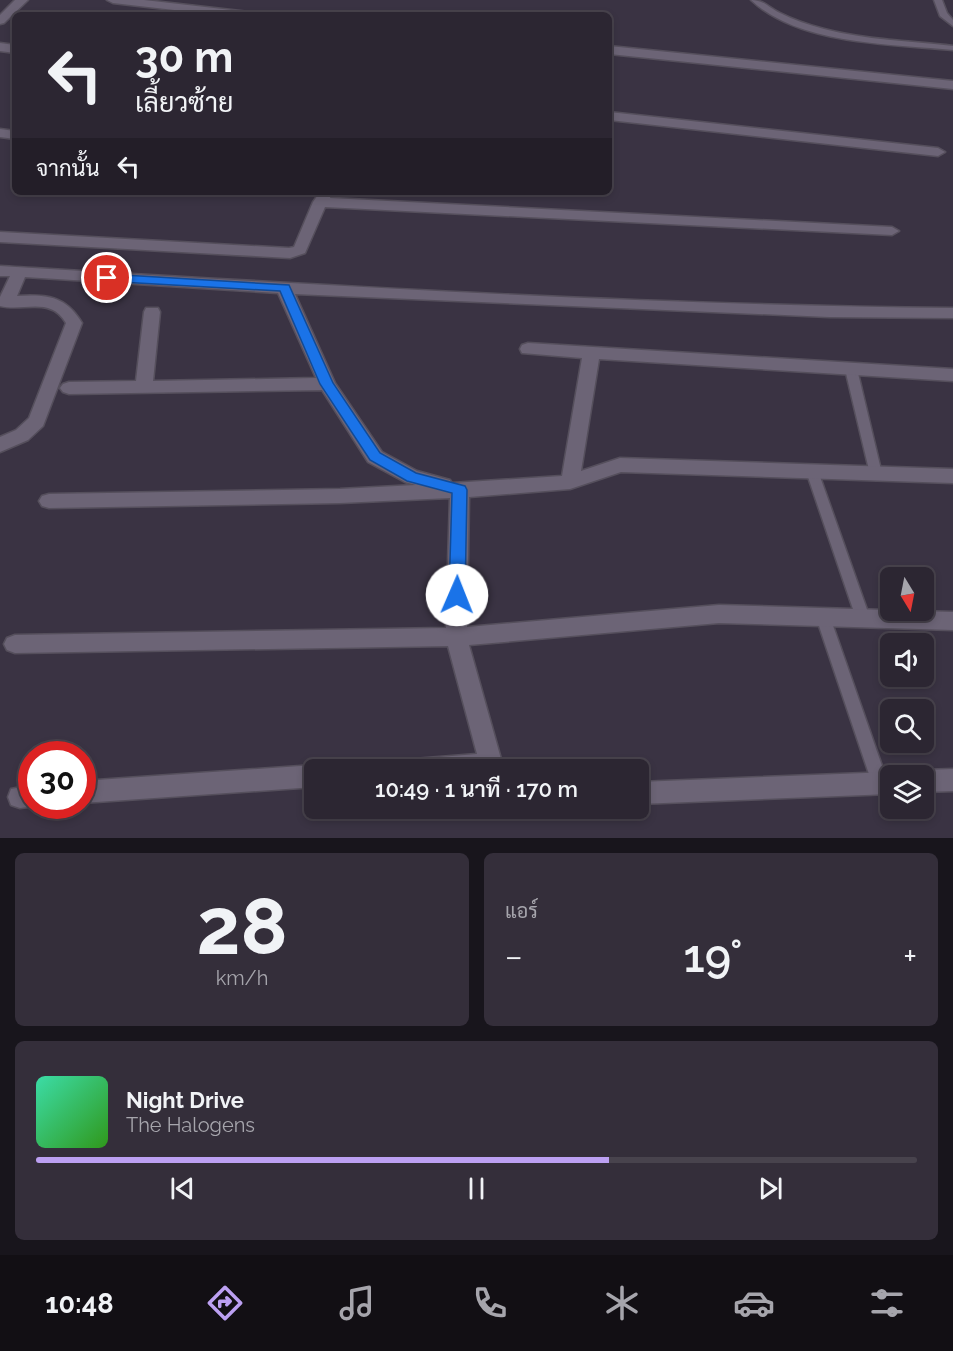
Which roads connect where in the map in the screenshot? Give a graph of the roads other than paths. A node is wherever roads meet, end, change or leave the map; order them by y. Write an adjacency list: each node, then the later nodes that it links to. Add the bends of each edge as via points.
1 (22, 0): 6 (street)
2 (113, 0): 5 (street)
3 (759, 0): 8 (lane, via 769,12 807,28)
4 (938, 0): 7 (lane, via 943,14)
5 (222, 12)
6 (0, 21)
7 (953, 24)
8 (953, 48)
9 (612, 50): 10 (street)
10 (953, 85)
11 (612, 116): 12 (street)
12 (938, 152)
13 (324, 197): 14 (street); 15 (street, via 300,250 290,254)
14 (892, 231)
15 (0, 237)
16 (0, 271): 17 (street)
17 (19, 273): 18 (street); 19 (street)
18 (284, 288): 21 (street, via 829,312); 26 (street)
19 (3, 302): 29 (street, via 42,300 59,305 74,323 37,421 22,435)
20 (152, 312): 27 (street)
21 (953, 313)
22 (528, 349): 23 (street)
23 (591, 353): 24 (street); 33 (street)
24 (851, 369): 25 (street); 31 (lane)
25 (953, 375)
26 (327, 384): 27 (street); 34 (street, via 375,457 412,477)
27 (144, 387): 28 (street)
28 (69, 388)
29 (0, 445)
30 (812, 471): 31 (street); 33 (street, via 620,465); 37 (lane)
31 (876, 474): 32 (street)
32 (953, 476)
33 (570, 482): 34 (street)
34 (460, 490): 35 (street); 39 (street)
35 (49, 501)
36 (823, 617): 37 (street); 39 (street, via 719,614); 42 (lane)
37 (863, 618): 38 (street)
38 (953, 621)
39 (456, 637): 40 (street); 41 (street)
40 (15, 644)
41 (491, 759)
42 (880, 767)
43 (304, 777): 47 (street)
44 (953, 780): 45 (street)
45 (934, 781)
46 (880, 783): 48 (street)
47 (96, 791)
48 (649, 793)

